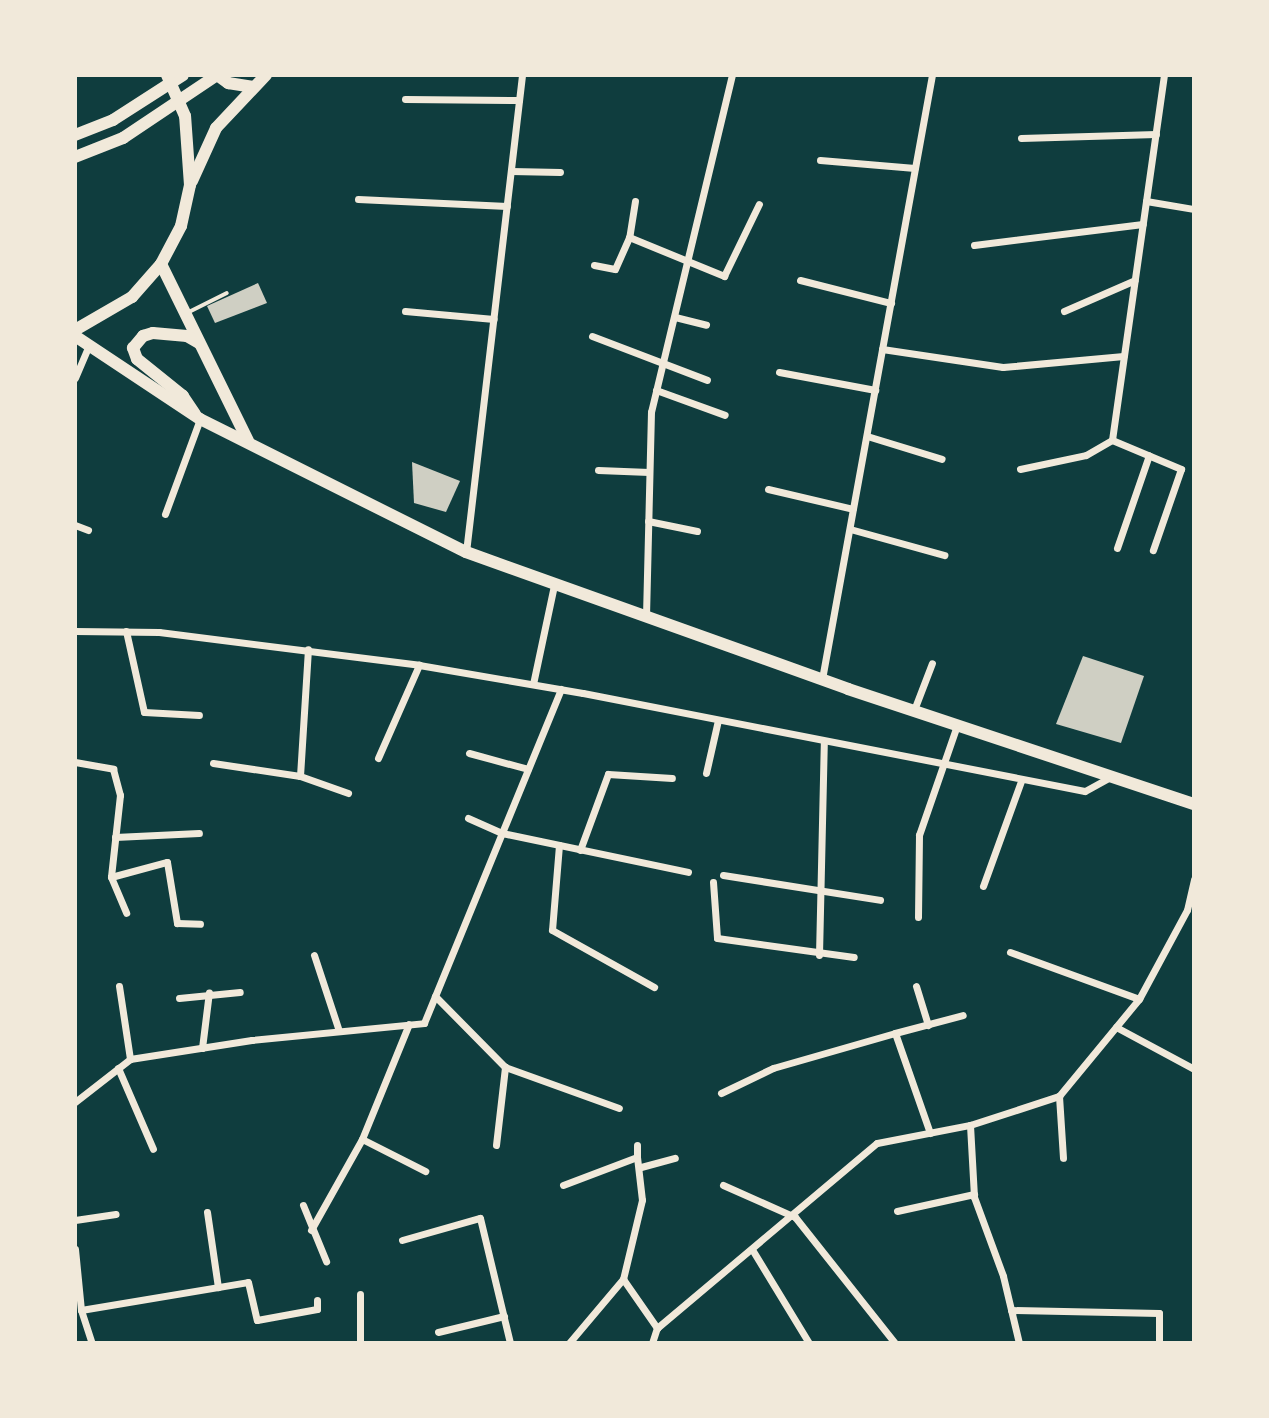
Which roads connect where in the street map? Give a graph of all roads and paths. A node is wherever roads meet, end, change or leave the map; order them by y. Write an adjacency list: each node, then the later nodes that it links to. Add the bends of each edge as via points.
1 (167, 75): 20 (main road, via 185,116)
2 (183, 75): 13 (main road, via 113,120)
3 (267, 75): 9 (main road)
4 (522, 75): 11 (street)
5 (732, 75): 30 (street)
6 (932, 75): 17 (street)
7 (1164, 75): 12 (street)
8 (221, 78): 9 (main road); 15 (main road, via 122,138)
9 (252, 87): 20 (main road, via 216,128)
10 (405, 99): 11 (street)
11 (519, 100): 18 (street)
12 (1156, 134): 14 (street); 23 (street)
13 (75, 135)
14 (1021, 138)
15 (75, 157)
16 (820, 160): 17 (street)
17 (915, 168): 36 (street)
18 (511, 171): 19 (street); 25 (street)
19 (560, 172)
20 (190, 185): 31 (main road, via 181,226)
21 (358, 199): 25 (street)
22 (635, 201): 28 (street)
23 (1146, 201): 26 (street); 27 (street)
24 (759, 204): 30 (street, via 724,276)
25 (507, 206): 41 (street)
26 (1194, 209)
27 (1143, 224): 29 (street); 34 (street)
28 (629, 237): 30 (street); 32 (street, via 615,269)
29 (974, 244)
30 (690, 263): 40 (street)
31 (161, 264): 39 (main road); 43 (main road, via 132,297)
32 (594, 265)
33 (800, 280): 36 (street)
34 (1135, 280): 38 (street); 49 (street)
35 (228, 293): 39 (lane)
36 (891, 303): 48 (street)
37 (405, 311): 41 (street)
38 (1064, 311)
39 (186, 313): 46 (main road)
40 (675, 317): 42 (street); 50 (street)
41 (494, 319): 76 (street)
42 (706, 325)
43 (75, 330)
44 (75, 336): 47 (main road)
45 (592, 336): 50 (street)
46 (199, 343): 57 (main road, via 168,332 143,336 133,348 137,359 183,396); 60 (main road)
47 (89, 345): 52 (street); 57 (main road)
48 (882, 349): 49 (street, via 1003,367); 55 (street)
49 (1124, 355): 59 (street)
50 (663, 364): 53 (street); 54 (street)
51 (779, 372): 55 (street)
52 (75, 377)
53 (707, 380)
54 (656, 390): 56 (street); 65 (street)
55 (875, 390): 58 (street)
56 (725, 415)
57 (199, 418): 60 (main road); 68 (street)
58 (867, 436): 62 (street); 67 (street)
59 (1112, 440): 61 (street); 63 (street, via 1086,455)
60 (248, 441): 76 (main road)
61 (1149, 455): 74 (street); 75 (street, via 1181,469)
62 (942, 460)
63 (1020, 469)
64 (598, 470): 65 (street)
65 (649, 472): 69 (street)
66 (768, 489): 67 (street)
67 (853, 509): 71 (street)
68 (165, 514)
69 (648, 521): 73 (street); 79 (street)
70 (75, 525): 72 (street)
71 (850, 529): 77 (street); 85 (street)
72 (88, 530)
73 (697, 531)
74 (1117, 548)
75 (1153, 550)
76 (466, 552): 78 (main road)
77 (944, 555)
78 (554, 585): 79 (main road); 86 (street)
79 (646, 616): 85 (main road)
80 (75, 631): 81 (street)
81 (126, 631): 82 (street); 89 (street, via 144,712)
82 (308, 649): 84 (street); 100 (street)
83 (932, 663): 88 (street)
84 (419, 665): 86 (street); 94 (street)
85 (822, 679): 88 (main road)
86 (533, 684): 87 (street)
87 (561, 689): 90 (street); 98 (street)
88 (914, 710): 91 (main road)
89 (199, 715)
90 (718, 720): 92 (street); 99 (street)
91 (957, 725): 97 (street); 101 (main road)
92 (824, 743): 97 (street); 118 (street)
93 (469, 753): 98 (street)
94 (378, 758)
95 (75, 762): 109 (street, via 113,769 120,795)
96 (214, 764): 100 (street)
97 (944, 765): 103 (street); 121 (street, via 919,835)
98 (528, 769): 108 (street)
99 (706, 773)
100 (300, 776): 104 (street)
101 (1112, 776): 103 (street, via 1085,791); 105 (main road)
102 (672, 778): 111 (street, via 608,774)
103 (1021, 781): 117 (street)
104 (348, 793)
105 (1194, 804)
106 (468, 818): 108 (street)
107 (199, 833): 109 (street)
108 (502, 833): 110 (street); 132 (street)
109 (116, 836): 114 (street)
110 (559, 845): 111 (street); 129 (street, via 552,930)
111 (580, 850): 112 (street)
112 (688, 872)
113 (723, 875): 118 (street)
114 (111, 877): 120 (street); 122 (street, via 167,862 177,923)
115 (1194, 879): 134 (street, via 1186,910)
116 (713, 882): 125 (street, via 717,938)
117 (983, 886)
118 (823, 889): 119 (street); 125 (street)
119 (880, 900)
120 (126, 912)
121 (918, 917)
122 (200, 924)
123 (1010, 952): 134 (street)
124 (314, 955): 139 (street)
125 (820, 955): 126 (street)
126 (854, 957)
127 (119, 986): 142 (street)
128 (916, 986): 137 (street)
129 (654, 987)
130 (209, 992): 131 (street); 133 (street); 141 (street)
131 (240, 992)
132 (435, 996): 136 (street, via 424,1023); 143 (street)
133 (179, 998)
134 (1139, 999): 138 (street)
135 (963, 1015): 137 (street)
136 (410, 1024): 139 (street); 152 (street)
137 (928, 1025): 140 (street)
138 (1116, 1027): 145 (street); 147 (street)
139 (339, 1031): 141 (street)
140 (895, 1033): 146 (street, via 773,1068); 151 (street)
141 (202, 1048): 142 (street)
142 (130, 1059): 144 (street)
143 (505, 1067): 149 (street); 153 (street)
144 (118, 1068): 148 (street); 155 (street)
145 (1194, 1069)
146 (721, 1093)
147 (1059, 1096): 150 (street); 158 (street)
148 (75, 1102)
149 (619, 1108)
150 (970, 1125): 151 (street); 163 (street)
151 (930, 1133): 168 (street, via 877,1143)
152 (362, 1139): 160 (street); 170 (street)
153 (496, 1145)
154 (637, 1146): 156 (street)
155 (153, 1149)
156 (637, 1157): 159 (street); 161 (street)
157 (675, 1158): 159 (street)
158 (1063, 1158)
159 (641, 1167): 175 (street, via 642,1200)
160 (425, 1171)
161 (563, 1185)
162 (723, 1185): 168 (street)
163 (974, 1194): 165 (street); 180 (street)
164 (303, 1205): 170 (street)
165 (897, 1211)
166 (207, 1212): 176 (street)
167 (116, 1214): 169 (street)
168 (795, 1217): 173 (street); 190 (street)
169 (75, 1220)
170 (311, 1230): 174 (street)
171 (402, 1240): 181 (street, via 480,1218)
172 (75, 1250): 179 (street)
173 (753, 1251): 182 (street); 189 (street)
174 (326, 1261)
175 (623, 1279): 182 (street); 184 (street)
176 (218, 1287): 178 (street, via 248,1282 257,1320 317,1309); 179 (street)
177 (360, 1294): 186 (street)
178 (317, 1300)
179 (81, 1310): 185 (street)
180 (1011, 1310): 191 (street); 192 (street, via 1159,1313)
181 (504, 1316): 183 (street); 187 (street)
182 (657, 1328): 188 (street)
183 (438, 1332)
184 (568, 1342)
185 (92, 1343)
186 (360, 1343)
187 (510, 1343)
188 (652, 1343)
189 (809, 1343)
190 (895, 1343)
191 (1019, 1343)
192 (1159, 1343)

